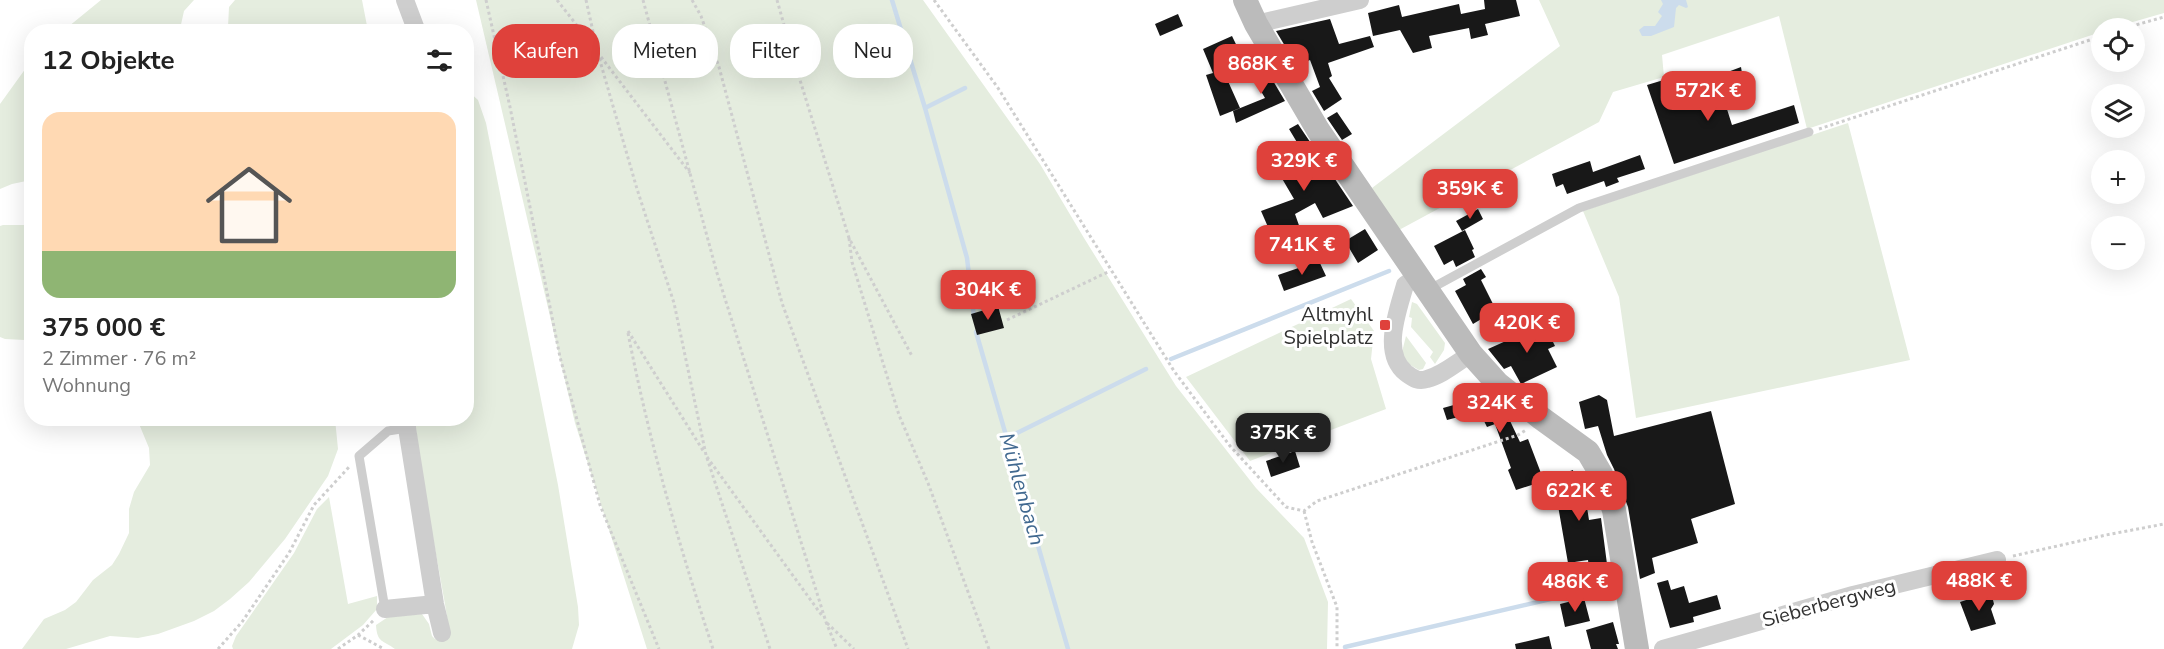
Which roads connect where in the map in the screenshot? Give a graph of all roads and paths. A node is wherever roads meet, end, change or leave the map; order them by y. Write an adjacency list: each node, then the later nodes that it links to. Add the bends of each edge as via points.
1 (405, 0): 13 (street)
2 (486, 0): 44 (path, via 563,369 600,505)
3 (556, 0): 14 (path)
4 (586, 0): 15 (path)
5 (643, 0): 21 (path)
6 (692, 0): 49 (path, via 719,67 782,303)
7 (777, 0): 22 (path)
8 (934, 0): 23 (path, via 998,88)
9 (1245, 0): 16 (main road)
10 (1360, 0): 16 (street)
11 (2164, 17): 12 (path)
12 (2145, 22)
13 (414, 24)
14 (575, 24)
15 (591, 24)
16 (1256, 24): 24 (main road, via 1318,130)
17 (2091, 40): 20 (path)
18 (600, 57): 21 (path)
19 (600, 61): 31 (path, via 674,303)
20 (1809, 132): 24 (lane, via 1579,208)
21 (691, 174): 38 (path, via 717,273)
22 (849, 238): 27 (path); 50 (path, via 852,262 899,415)
23 (1110, 271): 25 (path); 33 (path, via 1174,371 1230,446 1286,507)
24 (1423, 283): 26 (main road); 26 (street, via 1405,285 1396,319 1393,355 1401,369 1414,380 1425,380)
25 (1007, 320)
26 (1471, 354): 28 (main road, via 1498,384)
27 (912, 356)
28 (1541, 418): 33 (path, via 1518,435 1317,501); 52 (main road, via 1588,452 1601,474 1614,510)
29 (400, 426): 32 (lane)
30 (407, 426): 36 (street)
31 (706, 455): 38 (path); 45 (path, via 628,332 671,517); 46 (path)
32 (359, 456): 37 (lane); 41 (path, via 314,505 290,553)
33 (1304, 510): 51 (path, via 1337,607)
34 (2164, 524): 35 (path)
35 (1996, 560): 53 (street, Sieberbergweg, via 1853,594)
36 (435, 604): 37 (street); 39 (street)
37 (385, 609): 40 (path)
38 (826, 621): 47 (path); 48 (path)
39 (442, 633)
40 (358, 635): 42 (path); 43 (path)
41 (218, 649)
42 (338, 649)
43 (384, 649)
44 (659, 649)
45 (713, 649)
46 (770, 649)
47 (837, 649)
48 (854, 649)
49 (908, 649)
50 (989, 649)
51 (1336, 649)
52 (1637, 649)
53 (1664, 649)

